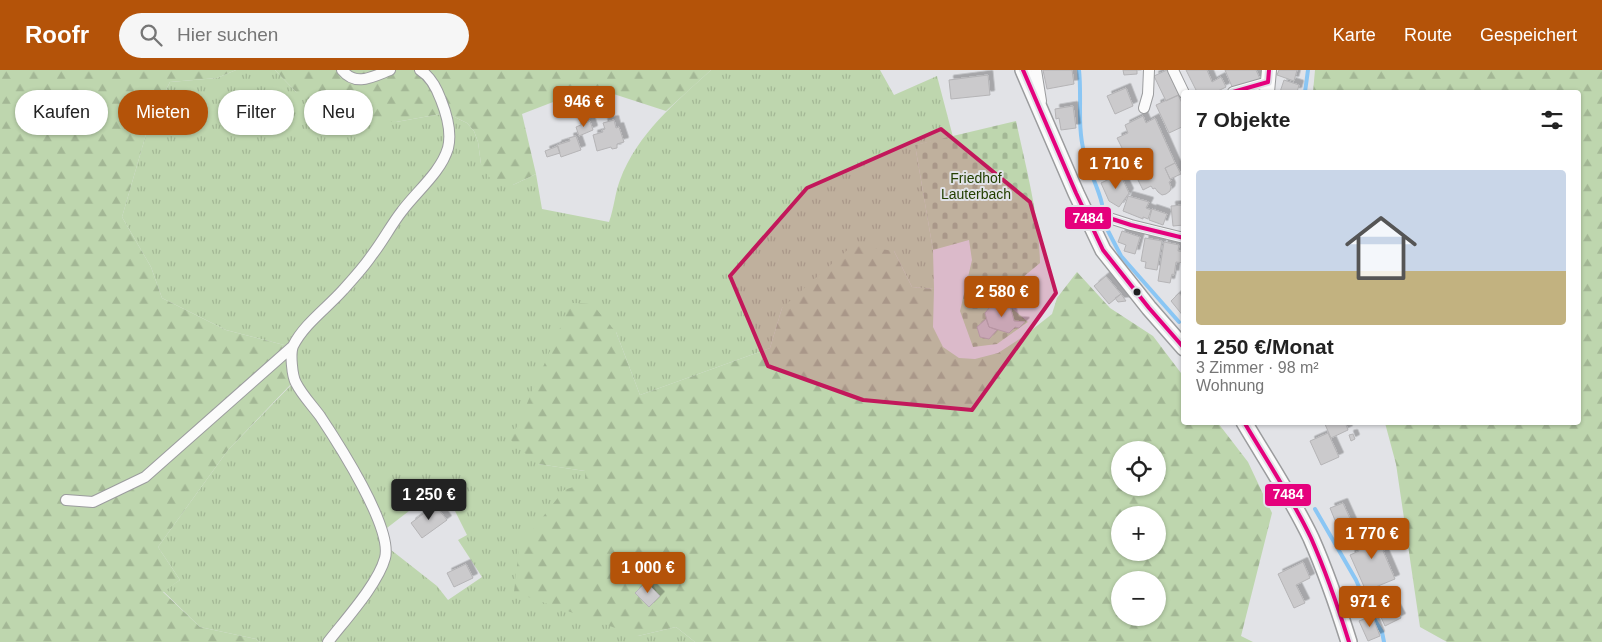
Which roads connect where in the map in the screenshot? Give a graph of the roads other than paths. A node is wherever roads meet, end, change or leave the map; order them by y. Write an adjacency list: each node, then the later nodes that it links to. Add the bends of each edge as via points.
1 (342, 70): 2 (street, via 348,78 361,80)
2 (390, 70)
3 (420, 70): 16 (street, via 434,86 446,113 450,130 443,160 402,211 372,256)
4 (1024, 70): 12 (main road)
5 (1036, 70): 12 (street)
6 (1149, 70): 11 (street)
7 (1173, 70): 9 (street)
8 (1268, 82): 10 (street)
9 (1183, 90)
10 (1240, 90)
11 (1144, 108)
12 (1043, 116): 13 (main road)
13 (1084, 210): 14 (street); 15 (main road, via 1103,250)
14 (1181, 237)
15 (1181, 345)
16 (292, 347): 18 (street, via 145,477 93,502); 19 (street, via 294,382 320,416 365,490 386,546 380,571)
17 (1246, 425): 20 (main road, via 1310,536)
18 (66, 500)
19 (328, 642)
20 (1349, 642)

